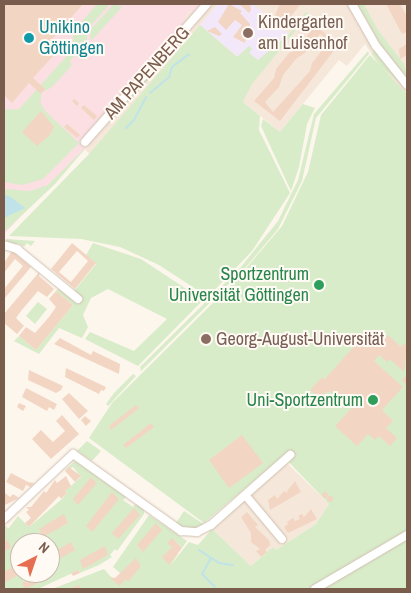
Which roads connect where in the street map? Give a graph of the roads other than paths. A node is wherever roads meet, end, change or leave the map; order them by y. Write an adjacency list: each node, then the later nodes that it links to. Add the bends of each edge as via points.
1 (207, 4): 4 (street, AM PAPENBERG)
2 (352, 4): 3 (street, via 376,46)
3 (407, 85)
4 (85, 142)
5 (4, 245): 6 (street, via 17,249)
6 (78, 299)
7 (290, 455): 8 (street)
8 (246, 496): 9 (street, via 203,530 181,531 73,454); 11 (street)
9 (4, 518)
10 (407, 535): 12 (street)
11 (282, 539)
12 (315, 589)

